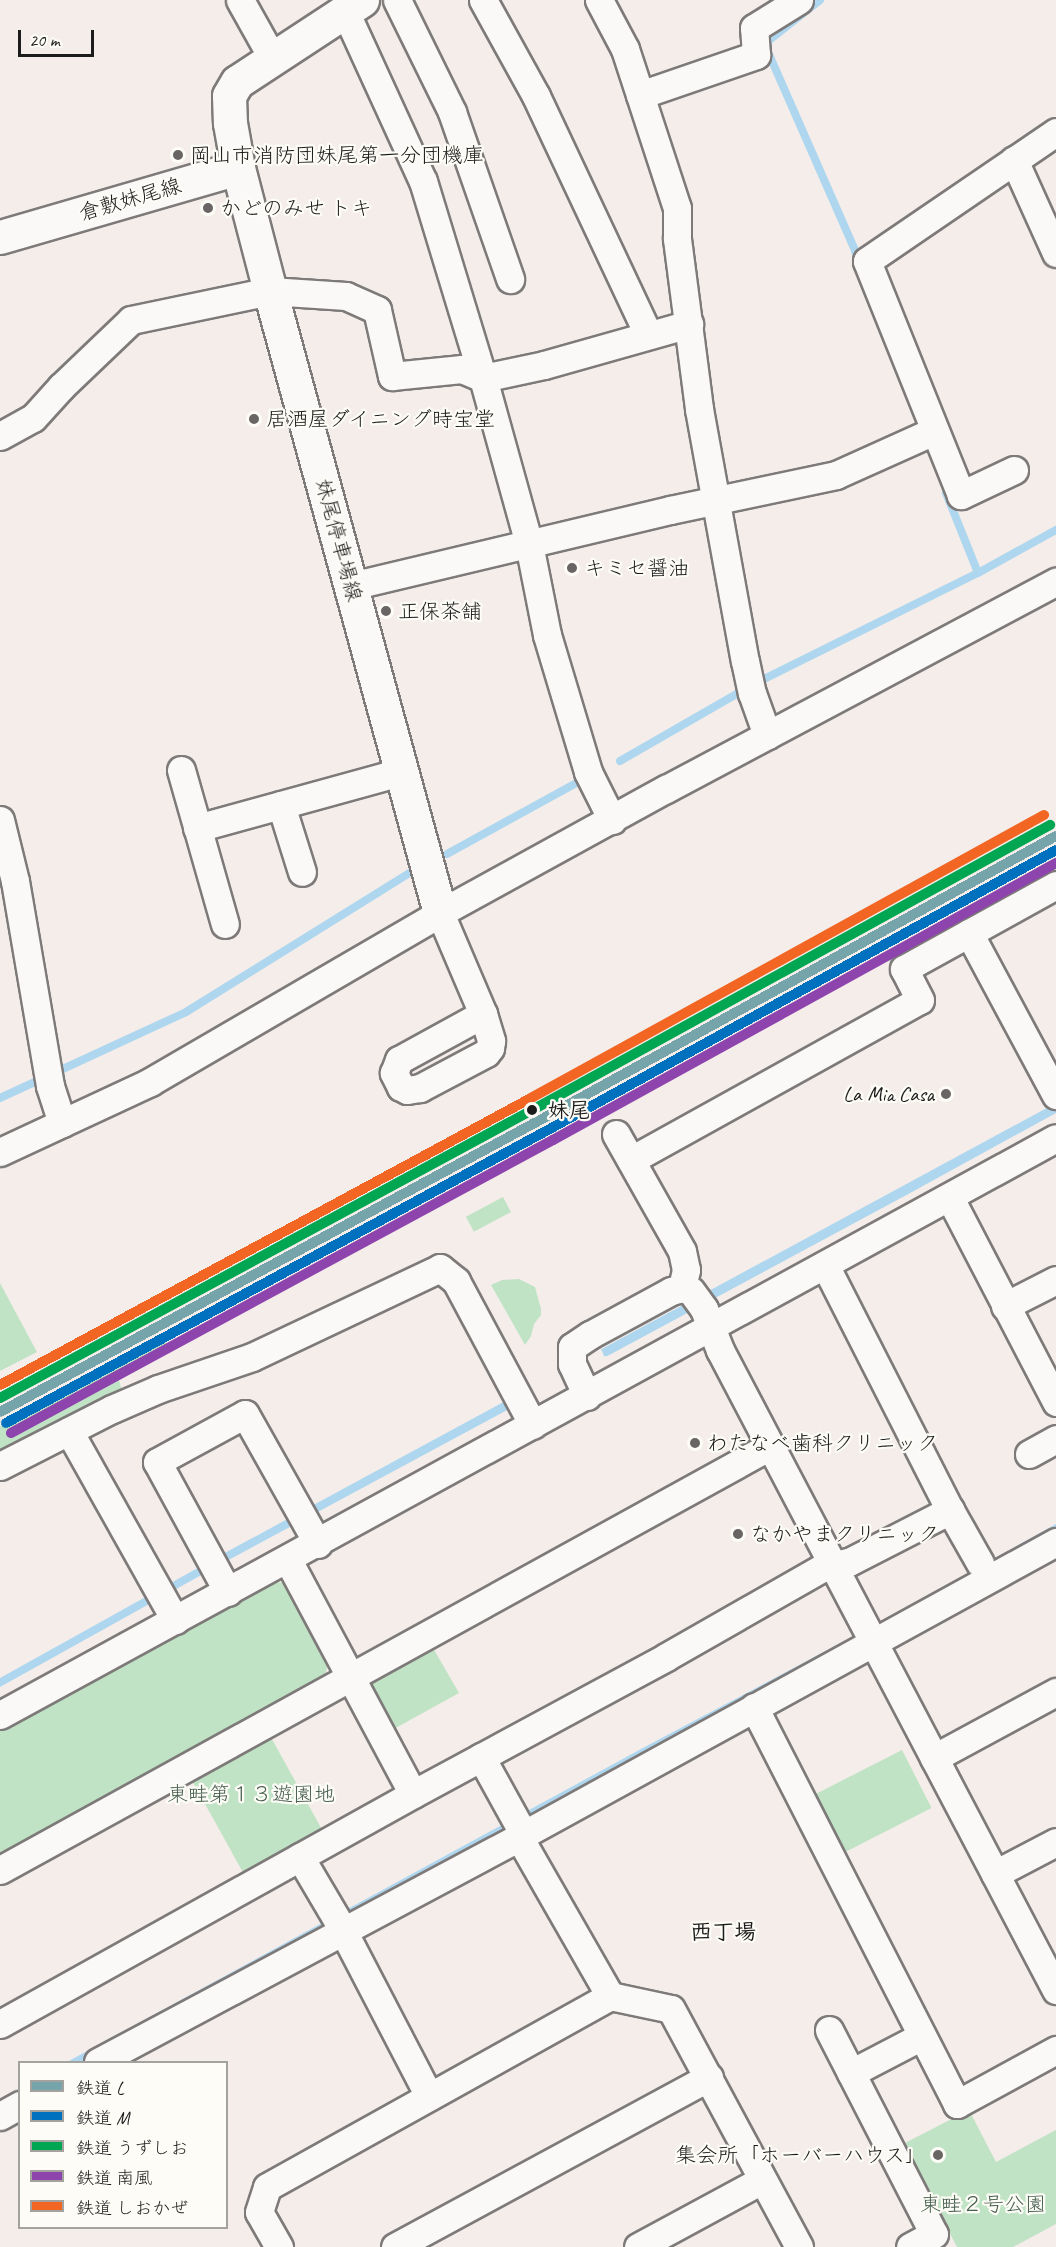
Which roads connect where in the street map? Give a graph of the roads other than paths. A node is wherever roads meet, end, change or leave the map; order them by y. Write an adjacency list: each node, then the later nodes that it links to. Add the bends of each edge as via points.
1 (240, 0): 7 (street)
2 (398, 0): 14 (street, via 452,112)
3 (483, 0): 17 (street, via 536,96)
4 (598, 0): 8 (street, via 625,49)
5 (799, 0): 8 (street, via 754,28 756,55)
6 (353, 6): 7 (main road); 18 (street, via 423,181)
7 (273, 59): 11 (main road, via 237,82 229,96)
8 (640, 95): 16 (street, via 677,208 677,239)
9 (1056, 132): 10 (street)
10 (1014, 160): 13 (street); 19 (street, via 867,261)
11 (238, 168): 12 (main road, 倉敷妹尾線); 15 (main road, 妹尾停車場線)
12 (0, 237)
13 (1056, 253)
14 (510, 279)
15 (270, 291): 18 (street, via 346,296 377,310 392,376 462,369); 20 (street, via 132,320 33,418); 25 (main road, 妹尾停車場線)
16 (689, 324): 17 (street); 22 (street, via 699,409)
17 (648, 334): 18 (street, via 644,339)
18 (483, 378): 23 (street)
19 (926, 434): 21 (street, via 961,495); 22 (street, via 837,475)
20 (0, 436)
21 (1014, 470)
22 (717, 500): 23 (street); 26 (street, via 751,686)
23 (529, 544): 25 (street); 31 (street, via 547,635 588,772)
24 (1056, 582): 26 (street)
25 (351, 586): 28 (main road, 妹尾停車場線)
26 (767, 735): 31 (street)
27 (181, 770): 32 (street)
28 (401, 772): 29 (street); 35 (main road, 妹尾停車場線)
29 (281, 805): 32 (street); 33 (street)
30 (0, 819): 40 (street)
31 (612, 820): 35 (street)
32 (197, 828): 36 (street)
33 (302, 872)
34 (1056, 885): 37 (street)
35 (440, 913): 38 (street); 40 (street, via 150,1082)
36 (225, 924)
37 (969, 933): 39 (street); 44 (street, via 904,969 920,1000)
38 (483, 1014)
39 (1056, 1095)
40 (62, 1123): 43 (street)
41 (616, 1134): 44 (street)
42 (1056, 1138): 45 (street)
43 (0, 1152)
44 (631, 1160): 48 (street, via 682,1251 686,1270)
45 (950, 1198): 46 (street); 49 (street)
46 (825, 1265): 50 (street); 59 (street)
47 (1056, 1280): 49 (street)
48 (682, 1288): 50 (street, via 692,1291); 51 (street, via 572,1347 572,1364)
49 (1005, 1306): 52 (street)
50 (712, 1328): 51 (street); 56 (street)
51 (586, 1396): 53 (street)
52 (1056, 1402)
53 (534, 1425): 54 (street, via 456,1281 440,1268 252,1357 158,1389); 60 (street)
54 (69, 1431): 58 (street); 66 (street)
55 (1056, 1439): 57 (street)
56 (771, 1446): 64 (street); 68 (street)
57 (1029, 1454)
58 (0, 1466)
59 (950, 1510): 63 (street); 64 (street, via 849,1562)
60 (307, 1525): 62 (street); 65 (street, via 245,1414 157,1462)
61 (1056, 1542): 67 (street)
62 (288, 1560): 65 (street); 68 (street)
63 (980, 1563)
64 (833, 1565): 67 (street); 72 (street)
65 (218, 1573): 66 (street)
66 (165, 1602): 71 (street)
67 (870, 1636): 70 (street); 73 (street)
68 (349, 1679): 74 (street); 78 (street)
69 (1056, 1692): 73 (street)
70 (754, 1707): 75 (street); 85 (street)
71 (0, 1715)
72 (481, 1757): 74 (street); 75 (street)
73 (934, 1758): 79 (street)
74 (413, 1794): 77 (street)
75 (519, 1829): 80 (street); 82 (street)
76 (1056, 1842): 79 (street)
77 (300, 1857): 80 (street); 83 (street)
78 (0, 1870)
79 (995, 1874): 81 (street)
80 (339, 1923): 87 (street); 90 (street)
81 (1056, 1990)
82 (610, 1996): 89 (street, via 671,2009); 90 (street)
83 (1, 2022)
84 (829, 2030): 88 (street)
85 (922, 2036): 86 (street, via 957,2104); 88 (street)
86 (1056, 2050)
87 (100, 2061)
88 (851, 2073): 98 (street, via 934,2234)
89 (709, 2077): 93 (street); 95 (street)
90 (429, 2096): 94 (street, via 267,2187 259,2212)
91 (18, 2106): 92 (street)
92 (0, 2116)
93 (762, 2180): 96 (street); 97 (street)
94 (279, 2247)
95 (395, 2247)
96 (638, 2247)
97 (799, 2247)
98 (910, 2247)

